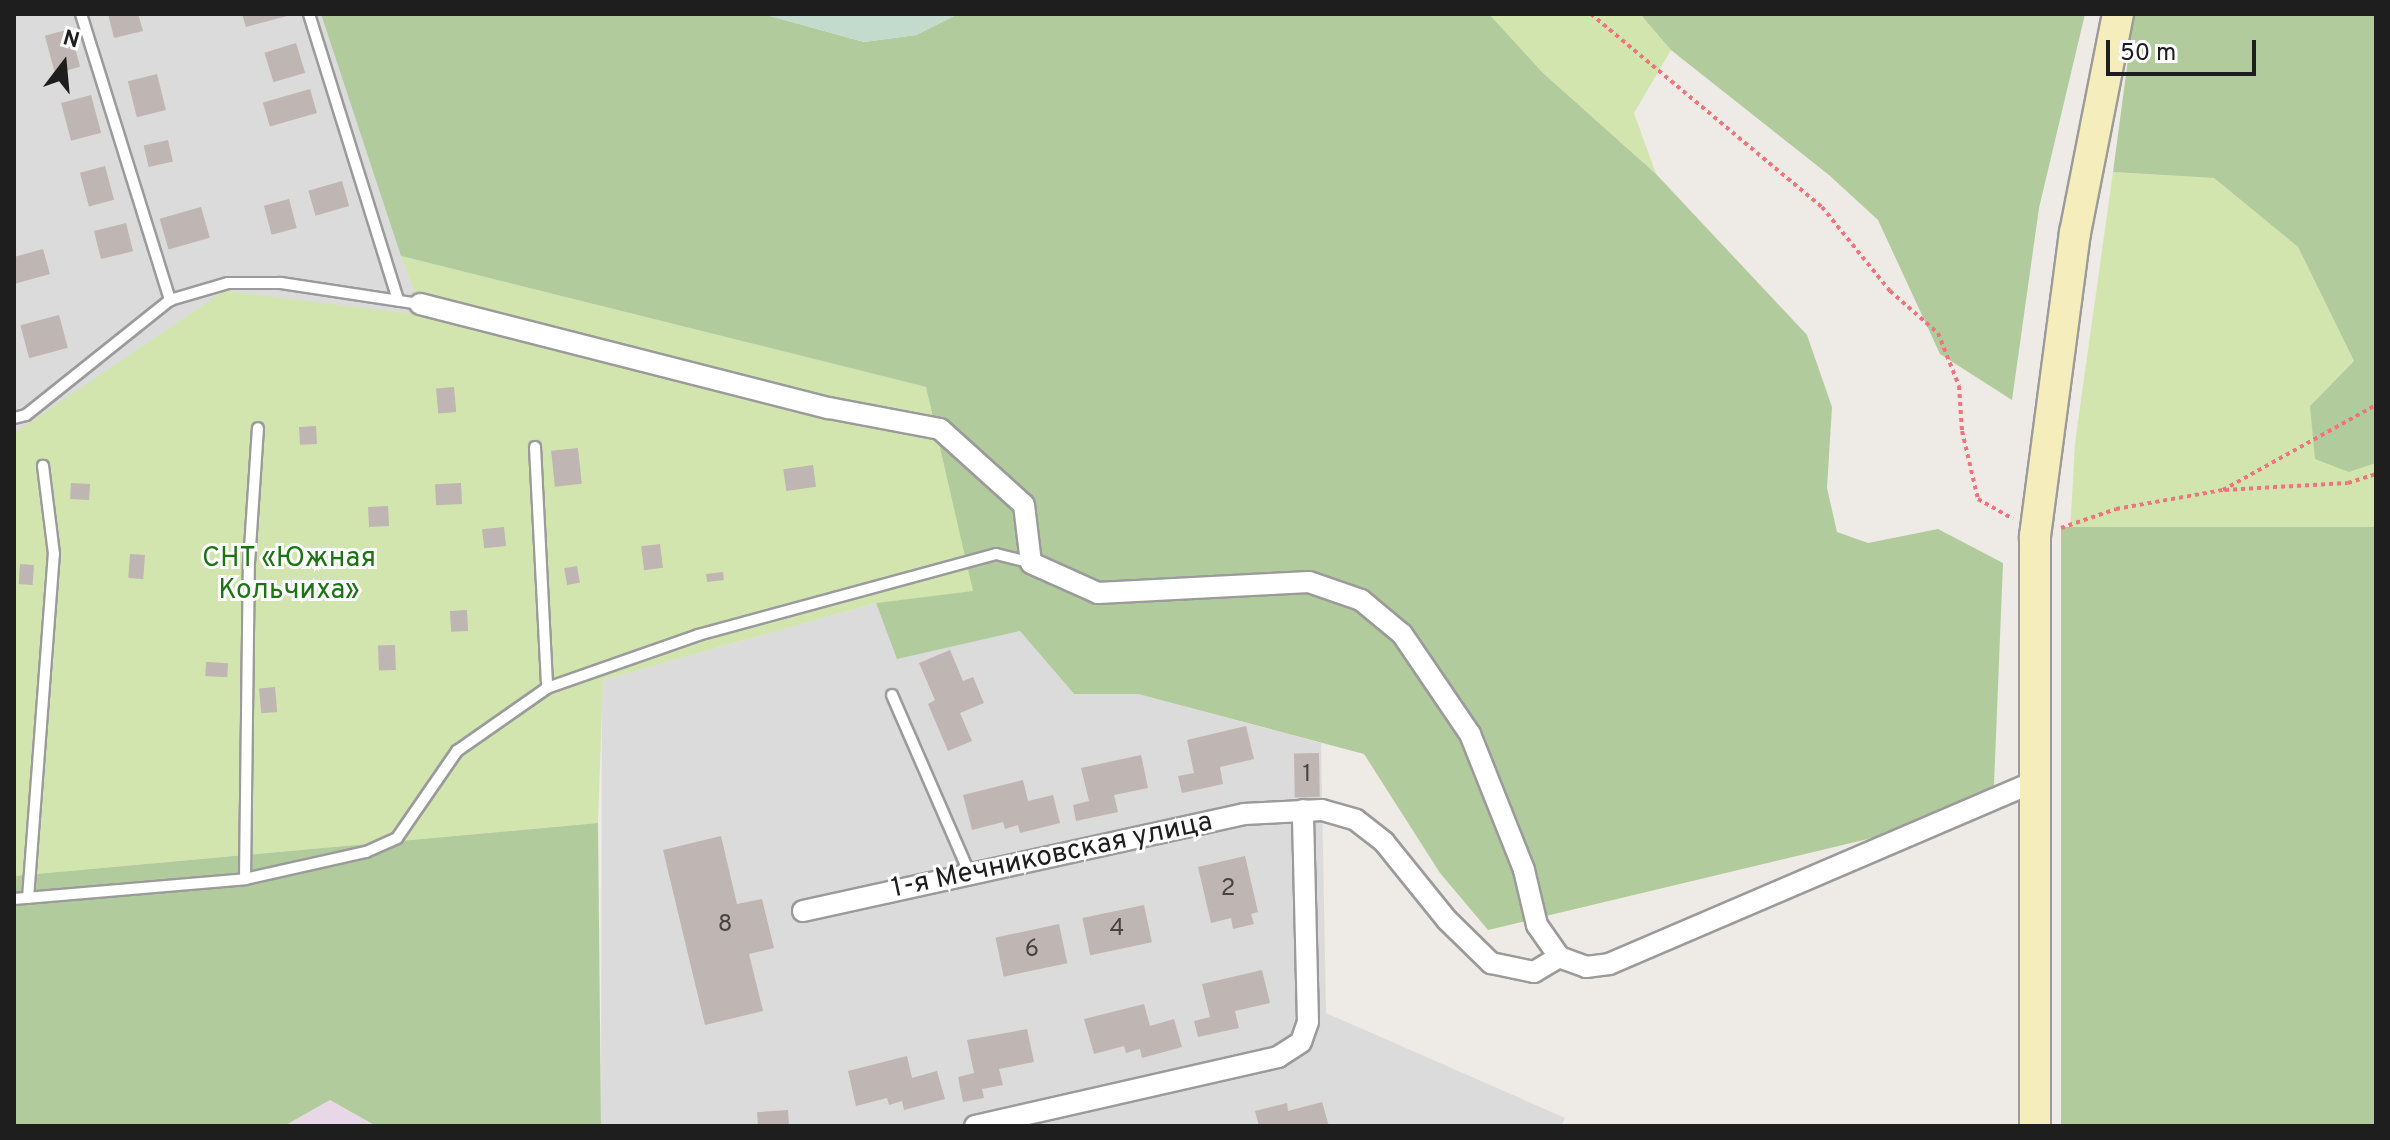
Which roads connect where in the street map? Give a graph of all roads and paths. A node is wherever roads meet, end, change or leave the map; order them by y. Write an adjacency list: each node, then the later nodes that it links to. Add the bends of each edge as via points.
1 (81, 14): 5 (lane)
2 (309, 14): 6 (lane)
3 (1591, 14): 15 (path, via 1822,207 1890,291 1938,333 1959,386 1962,431 1978,499)
4 (2118, 14): 15 (main road, via 2075,233)
5 (170, 300): 6 (lane, via 228,283 281,283); 9 (lane, via 26,415)
6 (398, 300): 7 (lane)
7 (420, 304): 16 (street, via 829,408 940,429 1024,505)
8 (2376, 405): 14 (path)
9 (14, 418)
10 (258, 428): 22 (lane, via 249,563)
11 (535, 447): 17 (lane)
12 (43, 466): 23 (lane, via 54,554)
13 (2376, 474): 14 (path, via 2348,483)
14 (2223, 490): 15 (path, via 2116,509)
15 (2036, 531): 19 (main road)
16 (1031, 563): 17 (lane, via 996,554 698,635); 26 (street, via 1098,593 1309,582 1361,600 1402,634 1470,734 1524,870 1537,925)
17 (547, 688): 22 (lane, via 443,765 397,838 366,852)
18 (892, 695): 21 (lane)
19 (2033, 782): 26 (street, via 1609,964 1586,967); 28 (main road)
20 (1303, 810): 21 (street, 1-я Мечниковская улица, via 1244,814); 26 (street, 1-я Мечниковская улица, via 1356,820 1384,842 1447,920 1491,963 1534,972); 27 (street, via 1308,1022 1301,1042 1278,1057)
21 (970, 874): 25 (street, 1-я Мечниковская улица)
22 (245, 879): 23 (lane)
23 (28, 898): 24 (lane)
24 (14, 899)
25 (803, 911)
26 (1559, 957)
27 (975, 1126)
28 (2035, 1126)

